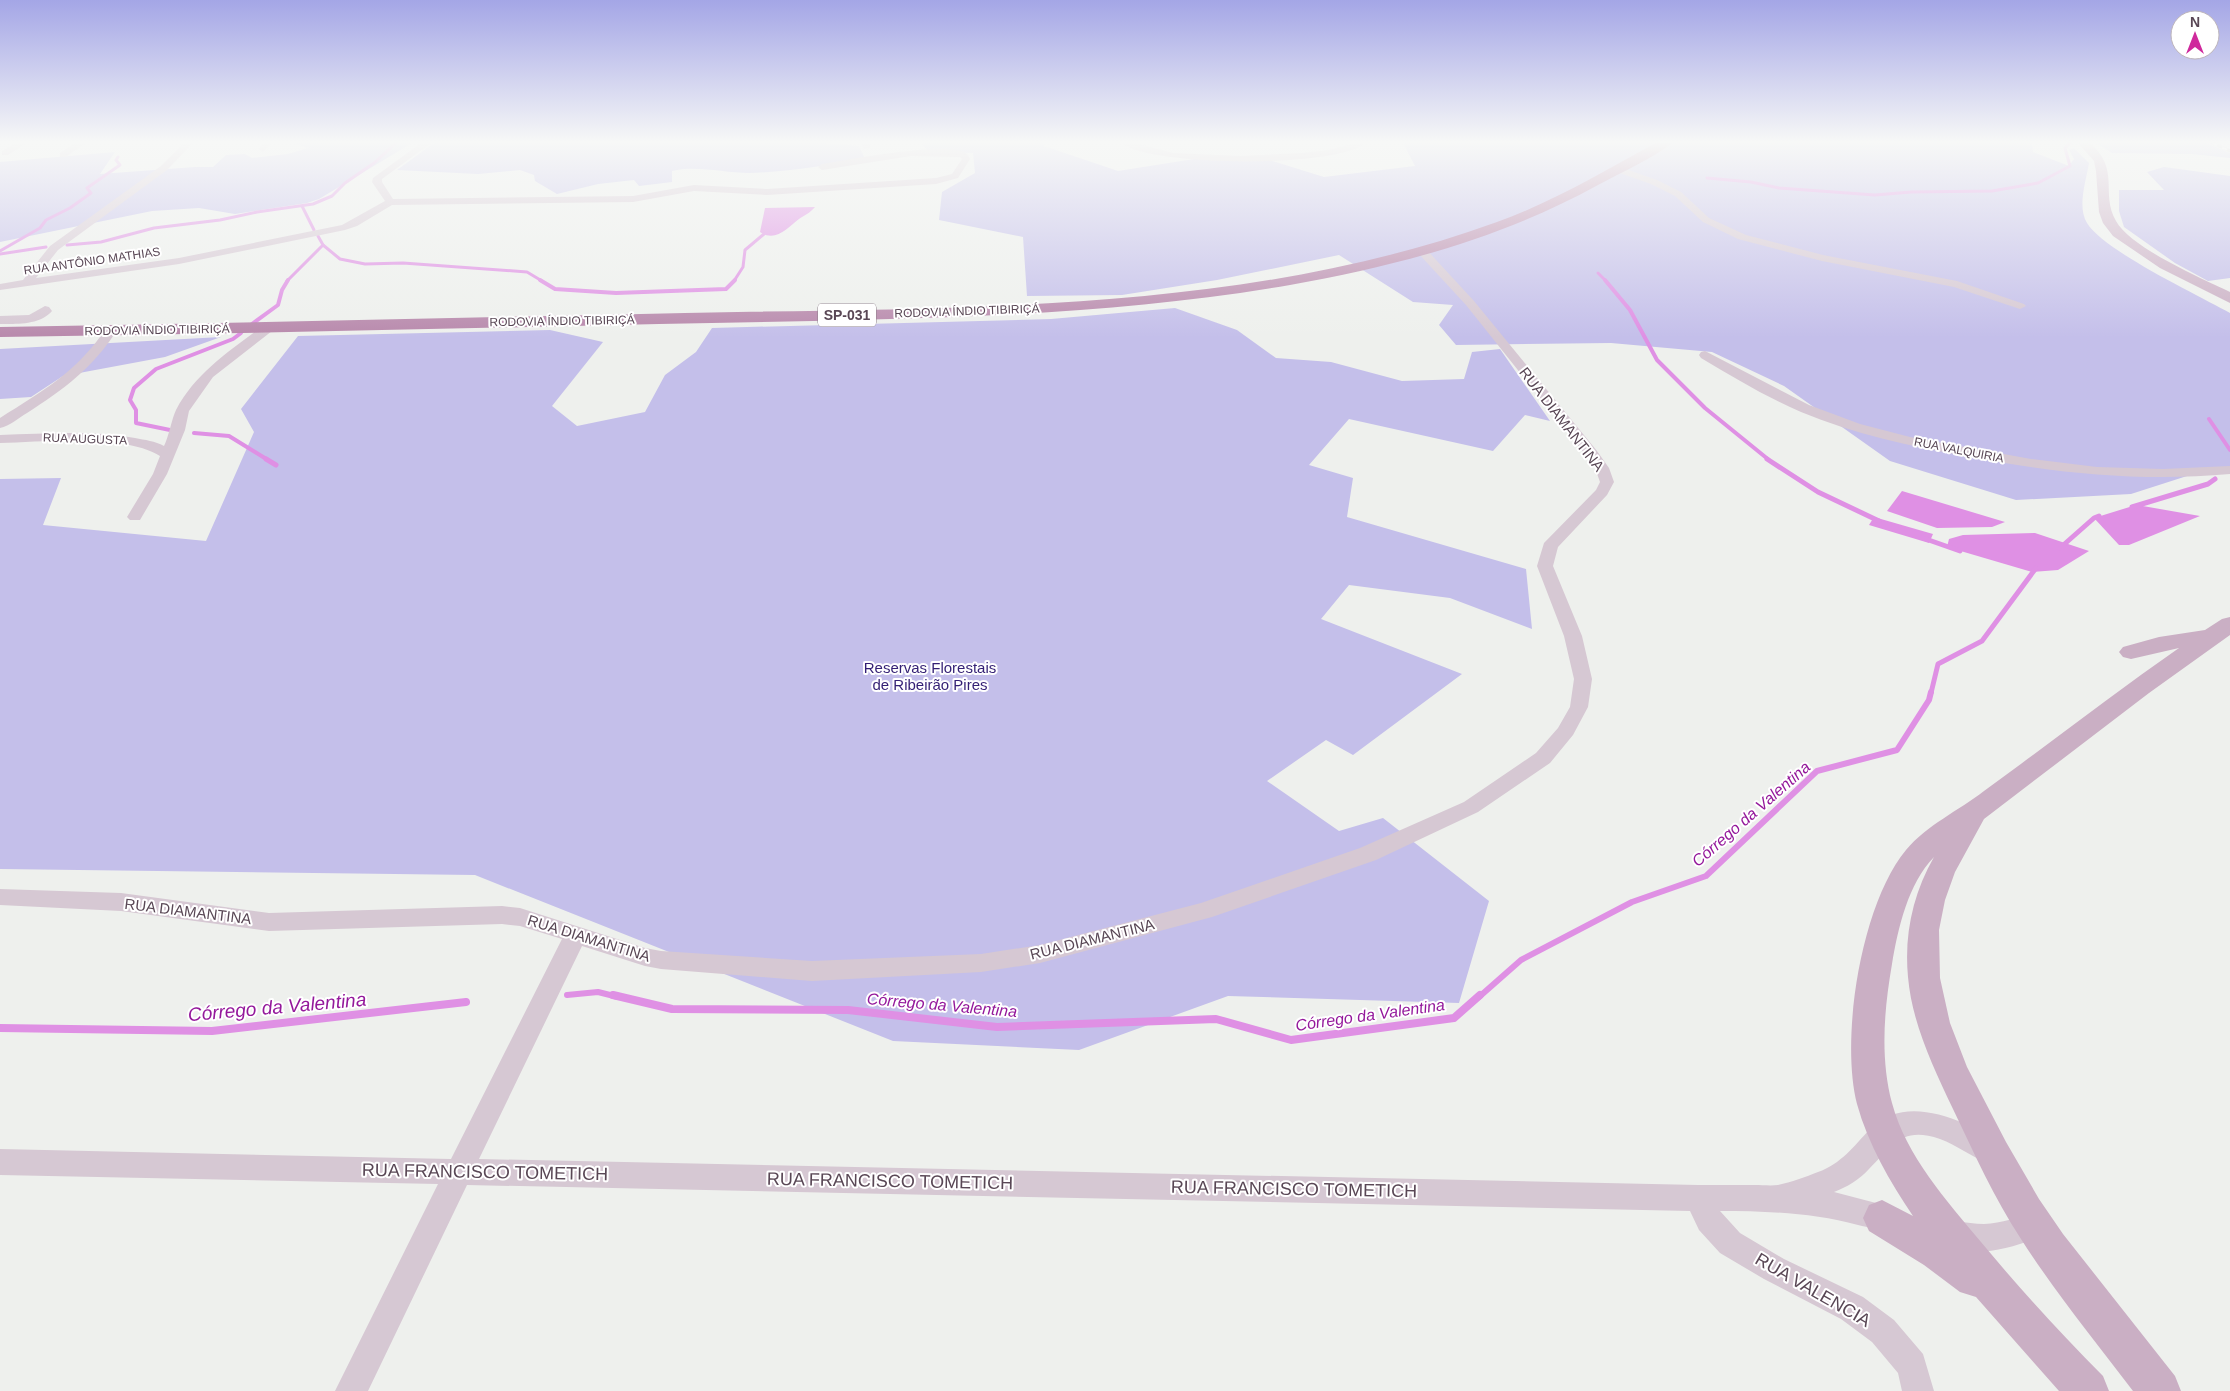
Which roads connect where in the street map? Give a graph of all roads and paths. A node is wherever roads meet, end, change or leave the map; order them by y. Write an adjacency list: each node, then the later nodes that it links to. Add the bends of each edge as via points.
1 (109, 208): 7 (street, via 54,248)
2 (380, 208): 7 (street, RUA ANTÔNIO MATHIAS, via 345,227 179,261)
3 (1542, 208): 6 (highway, RODOVIA ÍNDIO TIBIRIÇÁ / SP-031, via 1501,226)
4 (1693, 208): 10 (street, via 1706,220 1742,237 1822,258 1957,284)
5 (2105, 208): 9 (main road, via 2115,229 2147,253)
6 (1422, 251): 13 (highway, RODOVIA ÍNDIO TIBIRIÇÁ / SP-031, via 1258,285 1056,308); 26 (street, RUA DIAMANTINA, via 1470,303 1592,454 1607,482 1602,492 1550,546 1545,566 1573,636 1583,679 1579,707 1566,731 1543,758 1471,807 1368,854 1204,911 1040,954 981,963 812,971 645,958)
7 (27, 283): 8 (street, RUA ANTÔNIO MATHIAS)
8 (0, 287)
9 (2230, 298)
10 (2020, 306)
11 (45, 309): 12 (street, via 36,317)
12 (0, 320)
13 (268, 328): 14 (highway, RODOVIA ÍNDIO TIBIRIÇÁ / SP-031); 19 (street, via 208,374 182,411)
14 (111, 330): 15 (highway, RODOVIA ÍNDIO TIBIRIÇÁ / SP-031); 17 (street, via 101,349 85,366)
15 (0, 332)
16 (1704, 355): 20 (street, RUA VALQUIRIA, via 1785,400 1821,415 1930,446 2106,473)
17 (0, 424)
18 (0, 439): 19 (street, RUA AUGUSTA, via 110,438 154,446)
19 (167, 454): 21 (street, via 160,474)
20 (2230, 470)
21 (135, 517)
22 (2220, 630): 23 (main road); 24 (main road)
23 (2131, 652)
24 (1976, 812): 27 (main road, via 1936,838 1914,860 1880,942 1870,1001 1868,1059 1875,1104); 28 (main road, via 1942,866 1931,892 1924,930 1925,990 1943,1054)
25 (0, 897): 26 (street, RUA DIAMANTINA, via 121,902 269,922 502,915 520,917)
26 (575, 936): 30 (street)
27 (1886, 1133): 28 (street, RUA FRANCISCO TOMETICH, via 1898,1125 1919,1123 1942,1128); 32 (street, RUA FRANCISCO TOMETICH, via 1850,1170); 35 (main road, via 1911,1182)
28 (1992, 1153): 34 (main road)
29 (0, 1162): 30 (street, RUA FRANCISCO TOMETICH)
30 (459, 1172): 31 (street, RUA FRANCISCO TOMETICH); 37 (street)
31 (1698, 1198): 32 (street, RUA FRANCISCO TOMETICH); 38 (street, RUA VALENCIA, via 1709,1220 1730,1242 1774,1269 1852,1308 1883,1331 1912,1365)
32 (1779, 1198): 33 (street, RUA FRANCISCO TOMETICH, via 1842,1207)
33 (1882, 1218): 35 (street, RUA FRANCISCO TOMETICH); 36 (main road, via 1938,1252)
34 (2034, 1225): 35 (street, RUA FRANCISCO TOMETICH, via 2016,1234 1994,1238); 40 (main road)
35 (1950, 1234): 36 (main road)
36 (2003, 1300): 39 (main road)
37 (351, 1391)
38 (1918, 1391)
39 (2088, 1391)
40 (2160, 1391)

